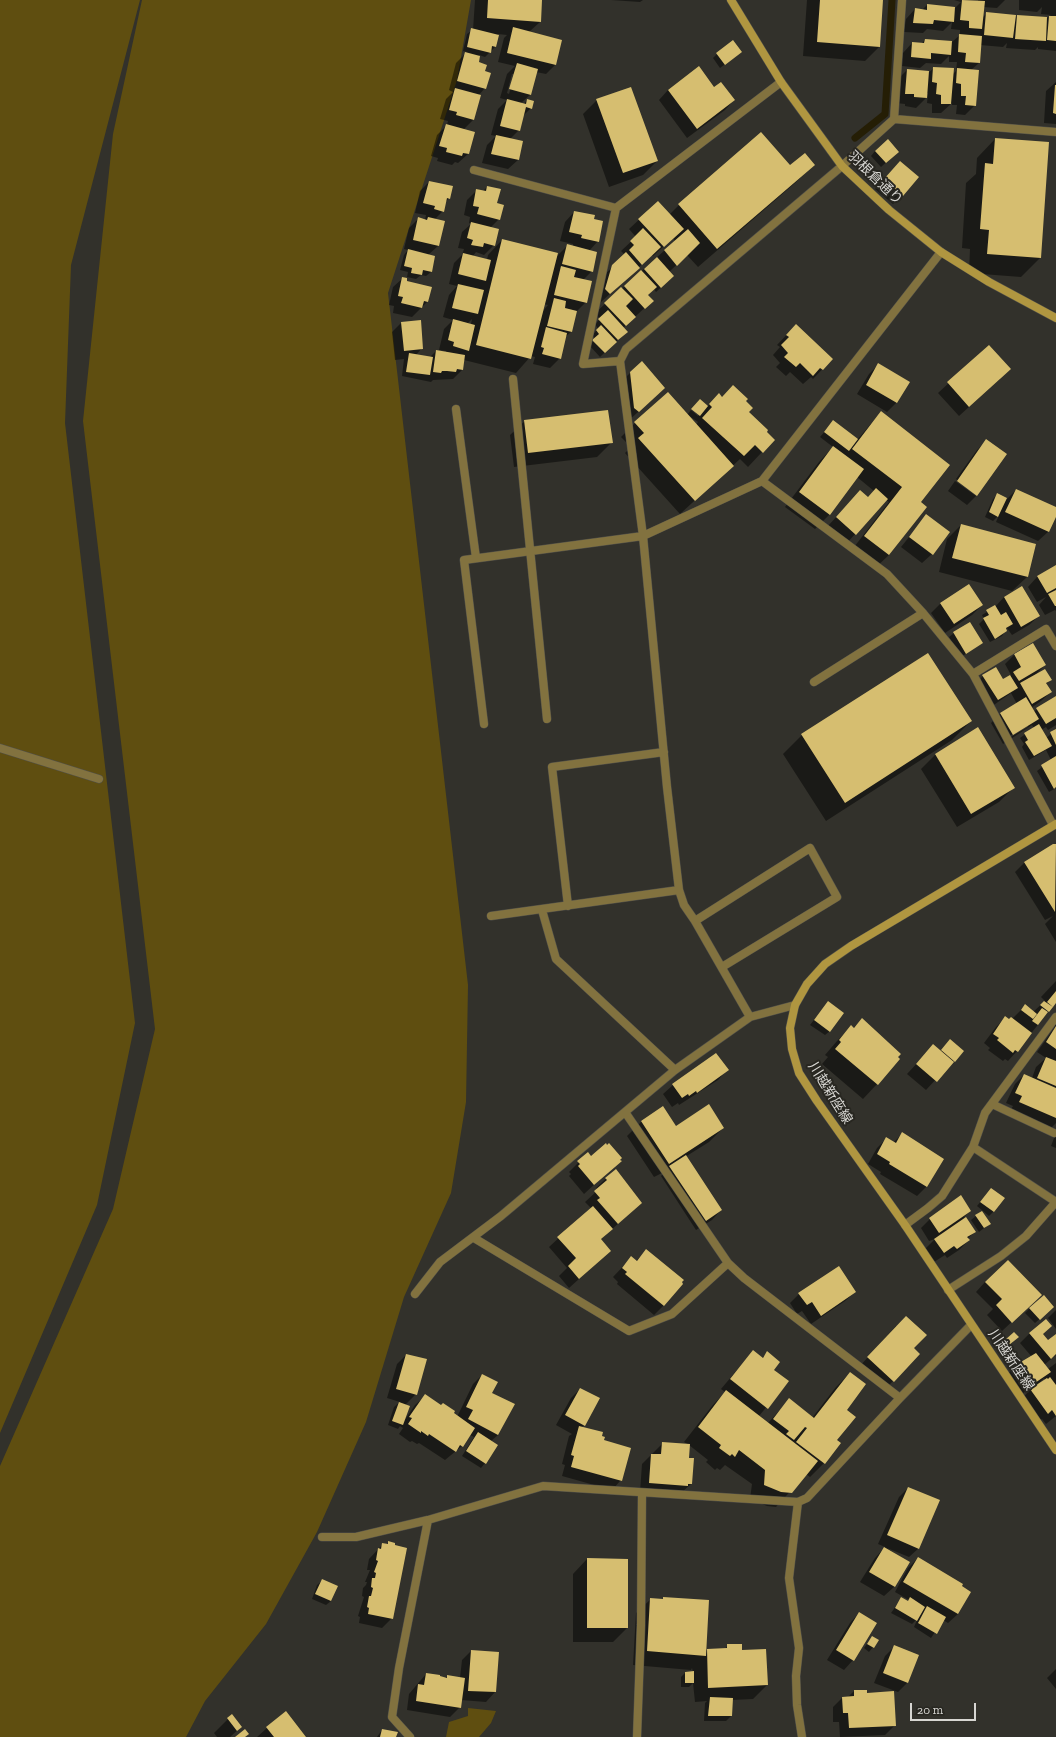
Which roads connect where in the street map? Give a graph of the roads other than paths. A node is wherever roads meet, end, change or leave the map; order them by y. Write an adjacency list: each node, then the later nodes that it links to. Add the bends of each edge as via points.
1 (731, 0): 3 (main road, 羽根倉通り)
2 (902, 0): 4 (street)
3 (781, 82): 6 (main road, 羽根倉通り); 8 (street)
4 (894, 119): 5 (street); 6 (street)
5 (1056, 132)
6 (842, 166): 9 (main road, 羽根倉通り, via 890,210); 11 (street, via 626,348)
7 (474, 170): 8 (street)
8 (616, 208): 11 (street, via 583,364)
9 (942, 252): 10 (main road, 羽根倉通り, via 989,282); 14 (street)
10 (1056, 318)
11 (620, 361): 15 (street)
12 (513, 379): 16 (street)
13 (456, 409): 17 (street)
14 (762, 481): 15 (street); 18 (street, via 887,574)
15 (643, 536): 16 (street); 25 (street)
16 (531, 551): 17 (street); 22 (street)
17 (476, 558): 23 (street, via 464,560)
18 (923, 613): 20 (street); 21 (street)
19 (1056, 646): 20 (street, via 1046,629)
20 (973, 674): 27 (street)
21 (814, 682)
22 (548, 719)
23 (484, 724)
24 (0, 748): 26 (street)
25 (664, 752): 28 (street); 29 (street, via 552,767)
26 (99, 779)
27 (1055, 825): 34 (main road, 川越新座線, via 825,964 807,984)
28 (679, 890): 29 (street); 32 (street, via 684,905)
29 (568, 906): 30 (street)
30 (542, 910): 31 (street); 37 (street, via 556,959)
31 (491, 916)
32 (695, 921): 33 (street); 33 (street, via 810,848 837,897)
33 (722, 967): 35 (street)
34 (795, 1005): 35 (street); 43 (main road, 川越新座線, via 790,1028 792,1049 799,1073)
35 (750, 1017): 37 (street)
36 (1056, 1017): 38 (street)
37 (676, 1070): 39 (street)
38 (992, 1104): 40 (street); 41 (street, via 985,1113)
39 (625, 1112): 44 (street); 45 (street)
40 (1054, 1133)
41 (973, 1147): 42 (street); 43 (street, via 942,1196)
42 (1056, 1202): 46 (street, via 1026,1236 1001,1256)
43 (904, 1225): 46 (main road, 川越新座線)
44 (474, 1238): 45 (street, via 629,1331 672,1314); 47 (street, via 440,1262)
45 (728, 1263): 49 (street)
46 (948, 1290): 48 (main road, 川越新座線)
47 (415, 1294)
48 (971, 1325): 49 (street); 50 (main road, 川越新座線)
49 (900, 1398): 52 (street, via 807,1498)
50 (1054, 1445)
51 (642, 1493): 52 (street); 53 (street, via 543,1486); 56 (street)
52 (798, 1502): 57 (street, via 789,1578 799,1648 796,1676)
53 (428, 1520): 54 (street, via 356,1537); 55 (street, via 392,1717)
54 (322, 1537)
55 (410, 1737)
56 (637, 1737)
57 (802, 1737)

